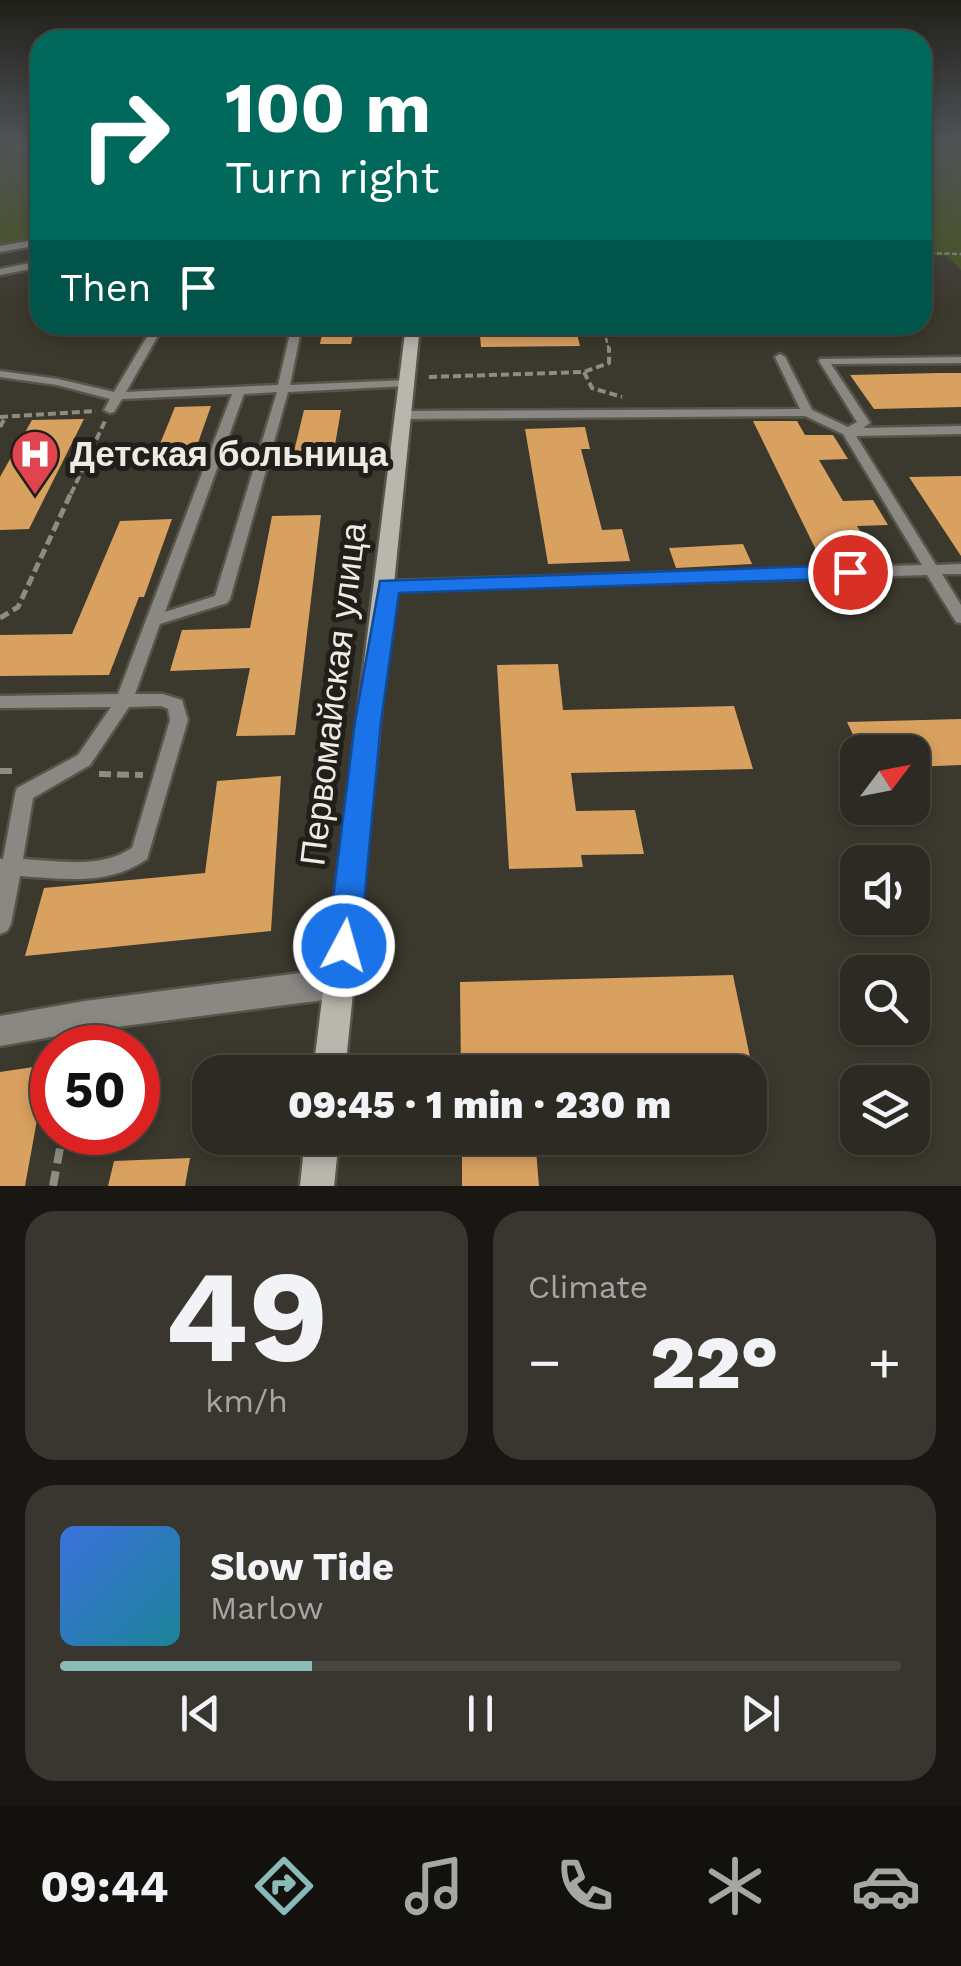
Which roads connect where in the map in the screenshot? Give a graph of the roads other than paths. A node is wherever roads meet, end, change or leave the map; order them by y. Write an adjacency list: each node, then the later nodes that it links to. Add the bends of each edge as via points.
1 (30, 244): 2 (street)
2 (0, 249)
3 (30, 266): 4 (lane)
4 (0, 272)
5 (154, 335): 14 (lane)
6 (295, 335): 13 (lane)
7 (413, 335): 11 (main road, Первомайская улица)
8 (780, 356): 16 (lane)
9 (961, 360): 19 (lane, via 824,361 864,423)
10 (0, 374): 14 (lane)
11 (418, 380): 13 (lane); 17 (main road, Первомайская улица)
12 (240, 390): 13 (lane); 14 (lane); 24 (lane)
13 (283, 390): 24 (lane, via 222,600)
14 (121, 396): 15 (lane)
15 (110, 410)
16 (808, 412): 17 (lane); 19 (lane)
17 (404, 416): 22 (main road, Первомайская улица)
18 (961, 430): 19 (lane)
19 (848, 432): 21 (lane)
20 (961, 569): 21 (lane)
21 (930, 570): 22 (lane); 23 (lane)
22 (388, 586): 29 (main road, Первомайская улица)
23 (961, 618)
24 (156, 620): 25 (lane)
25 (124, 701): 26 (lane); 27 (lane, via 84,760 24,794); 27 (lane, via 162,700 176,705 179,720 140,854 125,866 104,869)
26 (0, 702)
27 (6, 868): 28 (lane)
28 (0, 924)
29 (340, 984): 30 (street); 31 (main road, Первомайская улица)
30 (0, 1031)
31 (331, 1055)
32 (320, 1155): 33 (main road)
33 (316, 1186)

